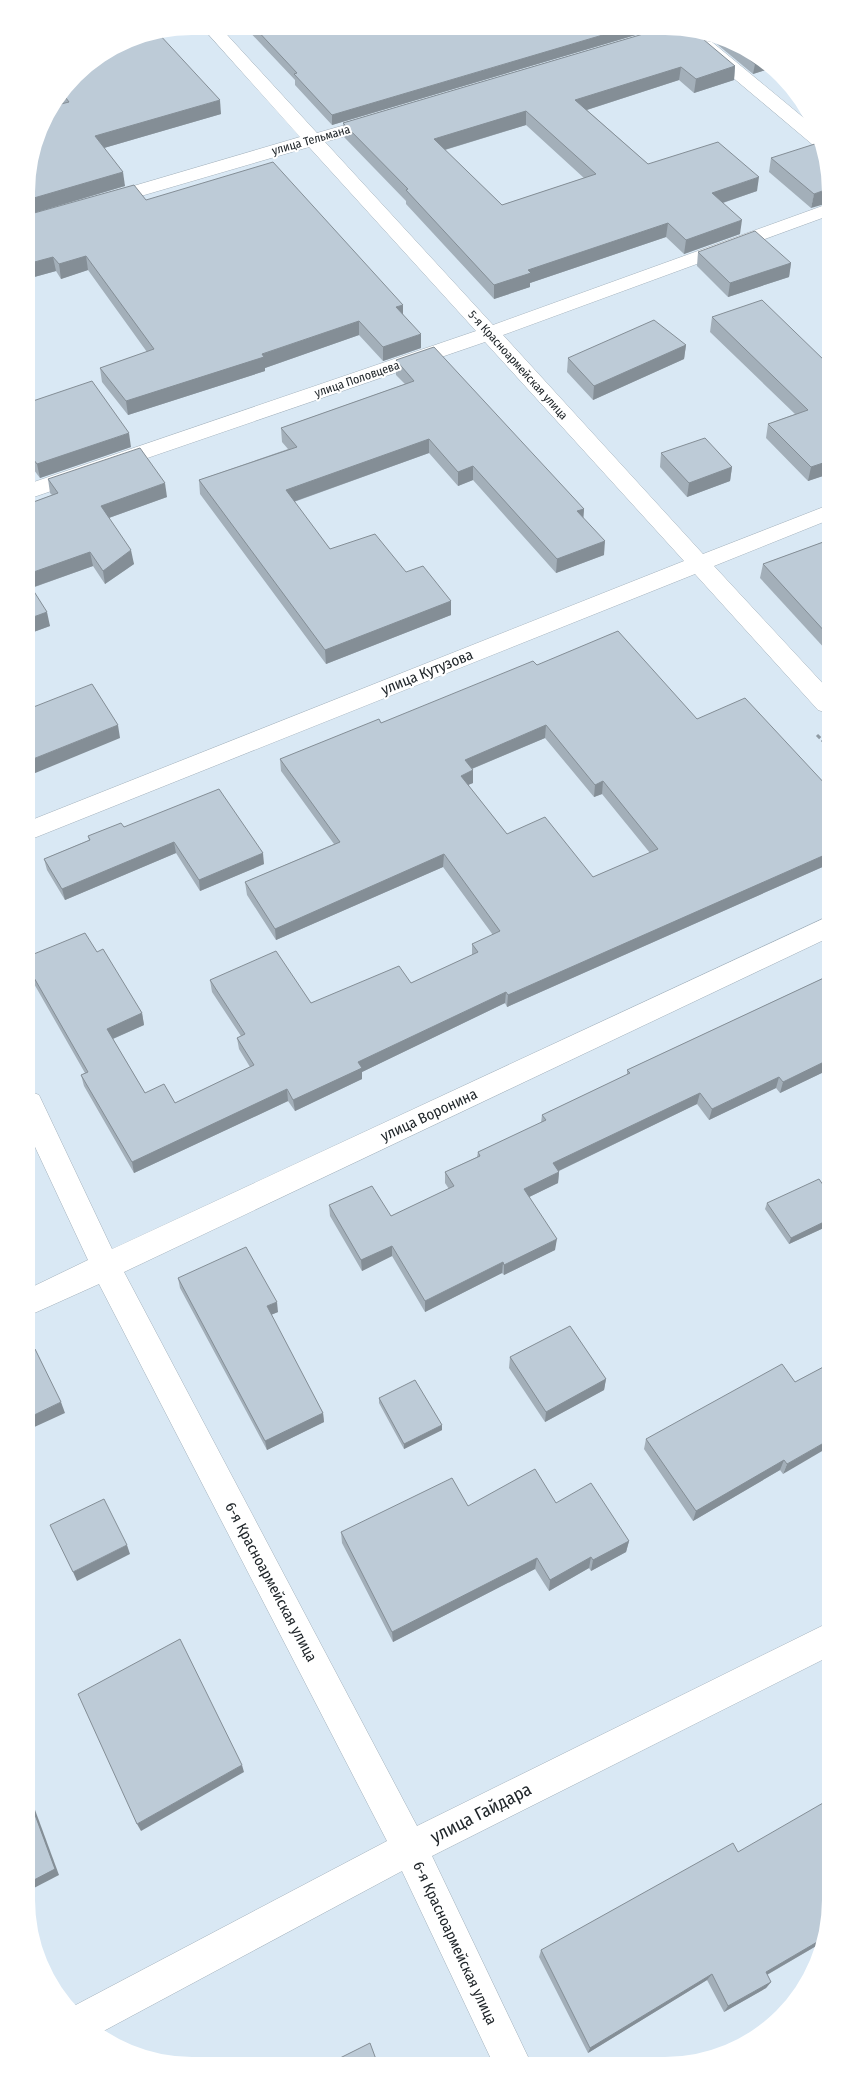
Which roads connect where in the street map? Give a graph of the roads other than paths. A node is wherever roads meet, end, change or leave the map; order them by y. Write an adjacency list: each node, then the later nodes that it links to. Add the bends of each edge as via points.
1 (217, 35): 5 (street, 5-я Красноармейская улица)
2 (697, 38): 4 (street)
3 (398, 115): 5 (street, улица Тельмана)
4 (810, 133)
5 (312, 140): 6 (street, улица Тельмана); 8 (street, 5-я Красноармейская улица)
6 (82, 207)
7 (822, 213): 8 (street, улица Половцева)
8 (490, 333): 9 (street, улица Половцева); 11 (street, 5-я Красноармейская улица)
9 (35, 490)
10 (822, 515): 11 (street, улица Кутузова)
11 (698, 564): 12 (street, 5-я Красноармейская улица); 13 (street, улица Кутузова)
12 (822, 699)
13 (35, 828)
14 (822, 930): 16 (street, улица Воронина)
15 (35, 1116): 16 (street, 6-я Красноармейская улица)
16 (106, 1267): 17 (street, улица Воронина); 19 (street, 6-я Красноармейская улица)
17 (35, 1300)
18 (822, 1642): 19 (street, улица Гайдара)
19 (410, 1848): 20 (street, улица Гайдара); 21 (street, 6-я Красноармейская улица)
20 (90, 2018)
21 (509, 2057)

